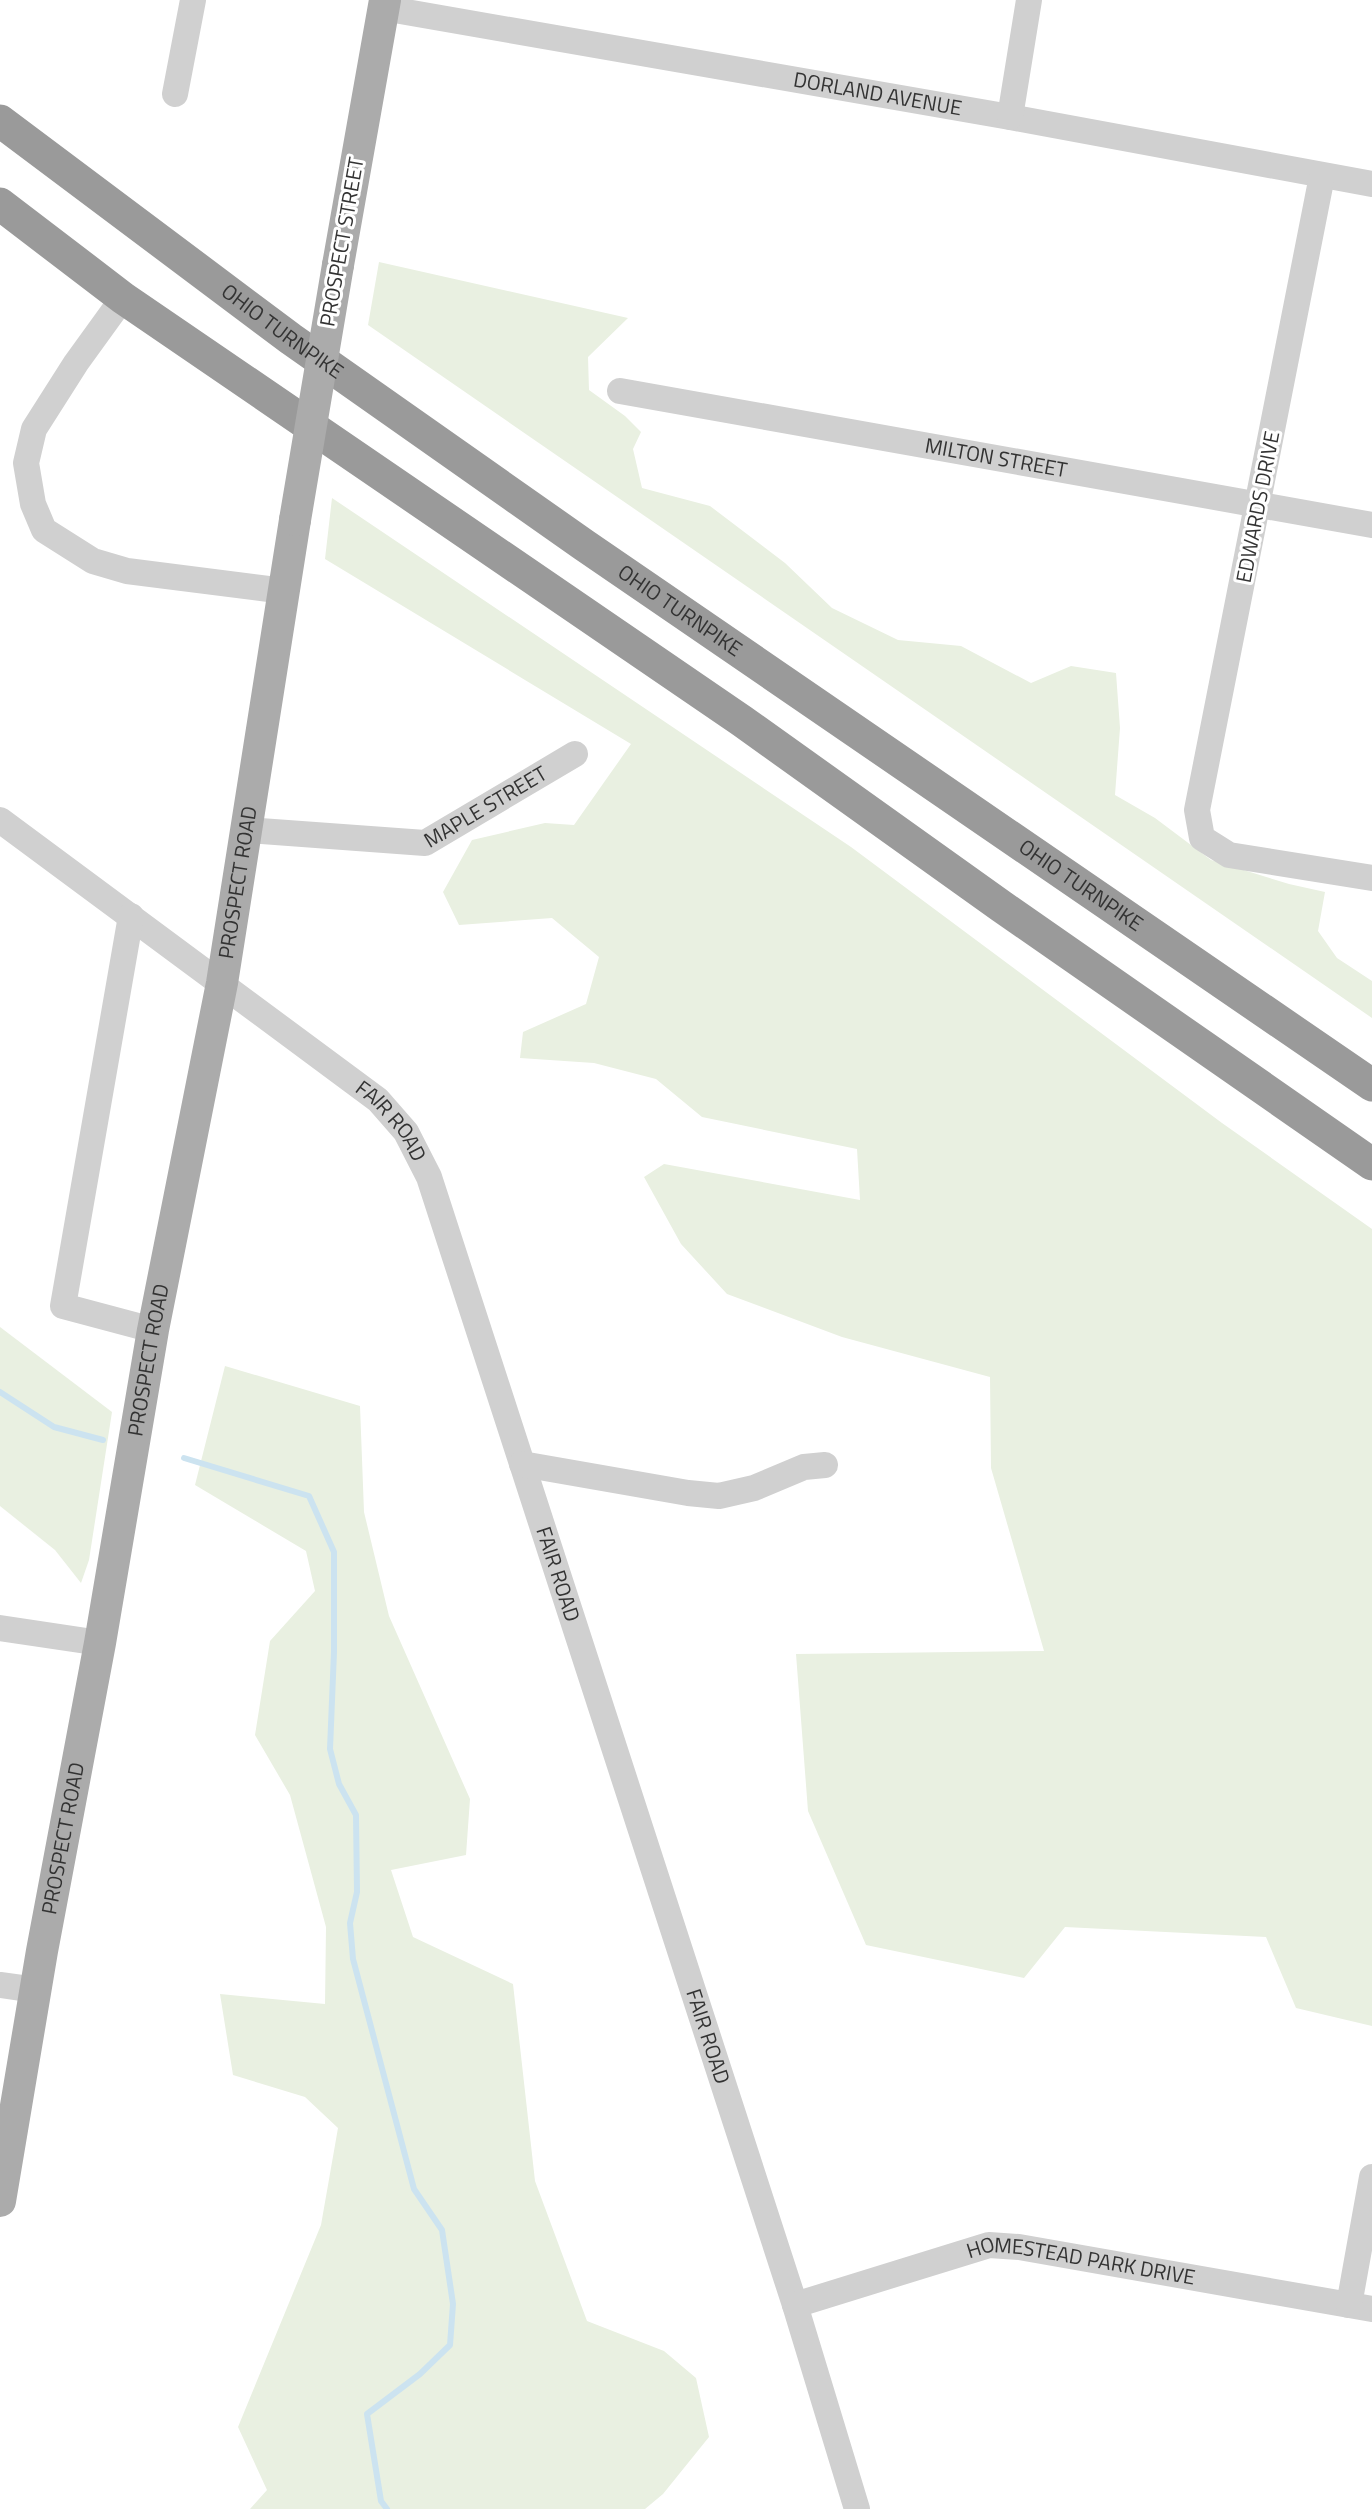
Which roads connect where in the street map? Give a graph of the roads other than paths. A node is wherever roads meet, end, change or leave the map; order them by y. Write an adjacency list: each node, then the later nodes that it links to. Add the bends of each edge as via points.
1 (193, 0): 4 (street)
2 (1029, 0): 5 (street)
3 (384, 4): 5 (street, DORLAND AVENUE); 13 (main road, PROSPECT STREET, bridge)
4 (175, 94)
5 (1010, 117): 7 (street, DORLAND AVENUE)
6 (0, 122): 22 (highway, OHIO TURNPIKE, via 291,339 574,538)
7 (1322, 176): 8 (street, DORLAND AVENUE); 12 (street, EDWARDS DRIVE)
8 (1372, 184)
9 (0, 204): 10 (highway)
10 (123, 298): 15 (street, via 34,429 26,463 33,504 44,530 93,561 127,571); 23 (highway, via 742,721)
11 (620, 391): 12 (street, MILTON STREET)
12 (1259, 505): 14 (street, MILTON STREET); 19 (street, EDWARDS DRIVE, via 1197,810 1202,838 1228,855)
13 (295, 520): 15 (main road, PROSPECT ROAD)
14 (1372, 525)
15 (284, 591): 18 (main road, PROSPECT ROAD)
16 (574, 754): 18 (street, MAPLE STREET, via 425,843)
17 (0, 820): 20 (street, FAIR ROAD)
18 (247, 830): 21 (main road, PROSPECT ROAD)
19 (1372, 878)
20 (130, 916): 21 (street, FAIR ROAD); 24 (street, via 63,1306)
21 (222, 983): 24 (main road, PROSPECT ROAD); 25 (street, FAIR ROAD, via 378,1100 406,1132 429,1177)
22 (1372, 1085)
23 (1372, 1164)
24 (153, 1330): 28 (main road, PROSPECT ROAD)
25 (522, 1464): 26 (street, via 719,1496 754,1488 804,1467); 33 (street, FAIR ROAD)
26 (825, 1465)
27 (0, 1628): 28 (street)
28 (100, 1643): 30 (main road, PROSPECT ROAD)
29 (0, 1985): 30 (street)
30 (36, 1990): 32 (main road, PROSPECT ROAD)
31 (1372, 2177): 34 (street)
32 (0, 2201)
33 (795, 2305): 34 (street, HOMESTEAD PARK DRIVE, via 989,2244); 35 (street, FAIR ROAD)
34 (1361, 2307)
35 (857, 2509)

